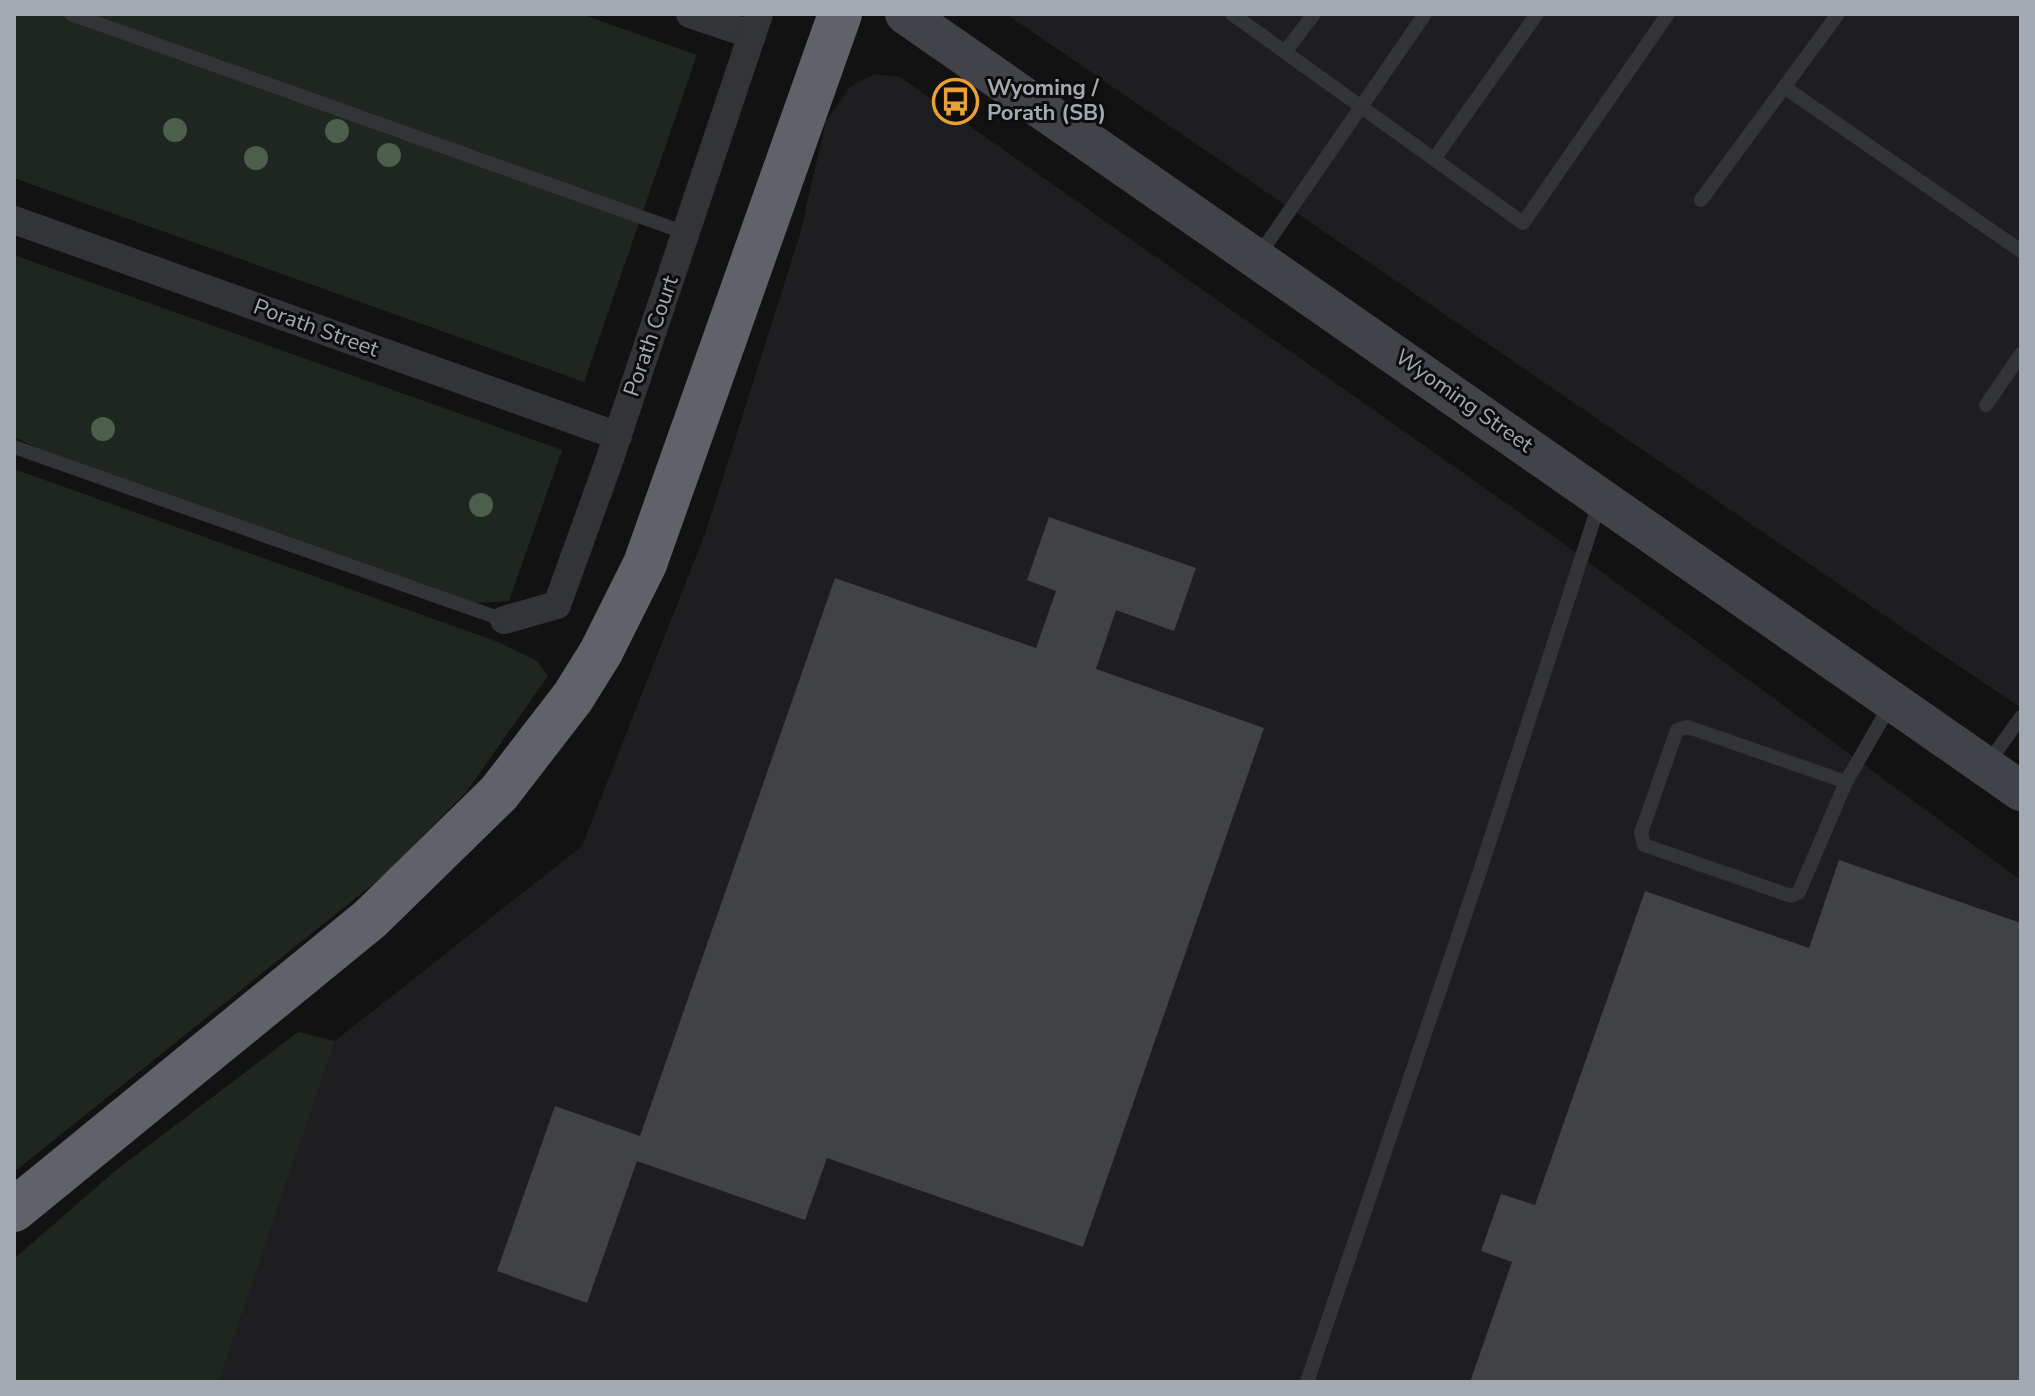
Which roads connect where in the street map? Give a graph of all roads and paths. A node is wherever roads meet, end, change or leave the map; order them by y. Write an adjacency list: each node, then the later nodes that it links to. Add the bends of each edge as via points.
1 (71, 14): 18 (lane)
2 (690, 14): 11 (street)
3 (840, 14): 32 (highway, via 645,564 573,697 499,793 370,919)
4 (1232, 14): 12 (lane)
5 (1314, 14): 12 (lane)
6 (1425, 14): 14 (lane)
7 (1537, 14): 15 (lane)
8 (1668, 14): 15 (lane, via 1523,223)
9 (1838, 14): 13 (lane)
10 (922, 22): 20 (main road, Wyoming Street)
11 (756, 25): 18 (street, Porath Court)
12 (1285, 52): 14 (lane)
13 (1784, 87): 16 (lane); 19 (lane)
14 (1360, 105): 15 (lane); 20 (lane)
15 (1434, 159)
16 (1701, 200)
17 (14, 220): 23 (street, Porath Street)
18 (686, 233): 23 (street, Porath Court)
19 (2021, 251)
20 (1257, 258): 25 (main road, Wyoming Street)
21 (2021, 354): 22 (lane)
22 (1986, 405)
23 (618, 436): 26 (street, Porath Court, via 557,605)
24 (14, 447): 26 (lane)
25 (1602, 497): 27 (main road, Wyoming Street); 33 (lane)
26 (504, 620)
27 (1892, 702): 29 (main road, Wyoming Street); 30 (lane)
28 (2021, 717): 29 (lane)
29 (1986, 766): 31 (main road, Wyoming Street)
30 (1846, 782): 30 (lane, via 1799,892 1791,896 1644,845 1641,833 1677,730 1688,727)
31 (2021, 791)
32 (14, 1210)
33 (1307, 1382)

